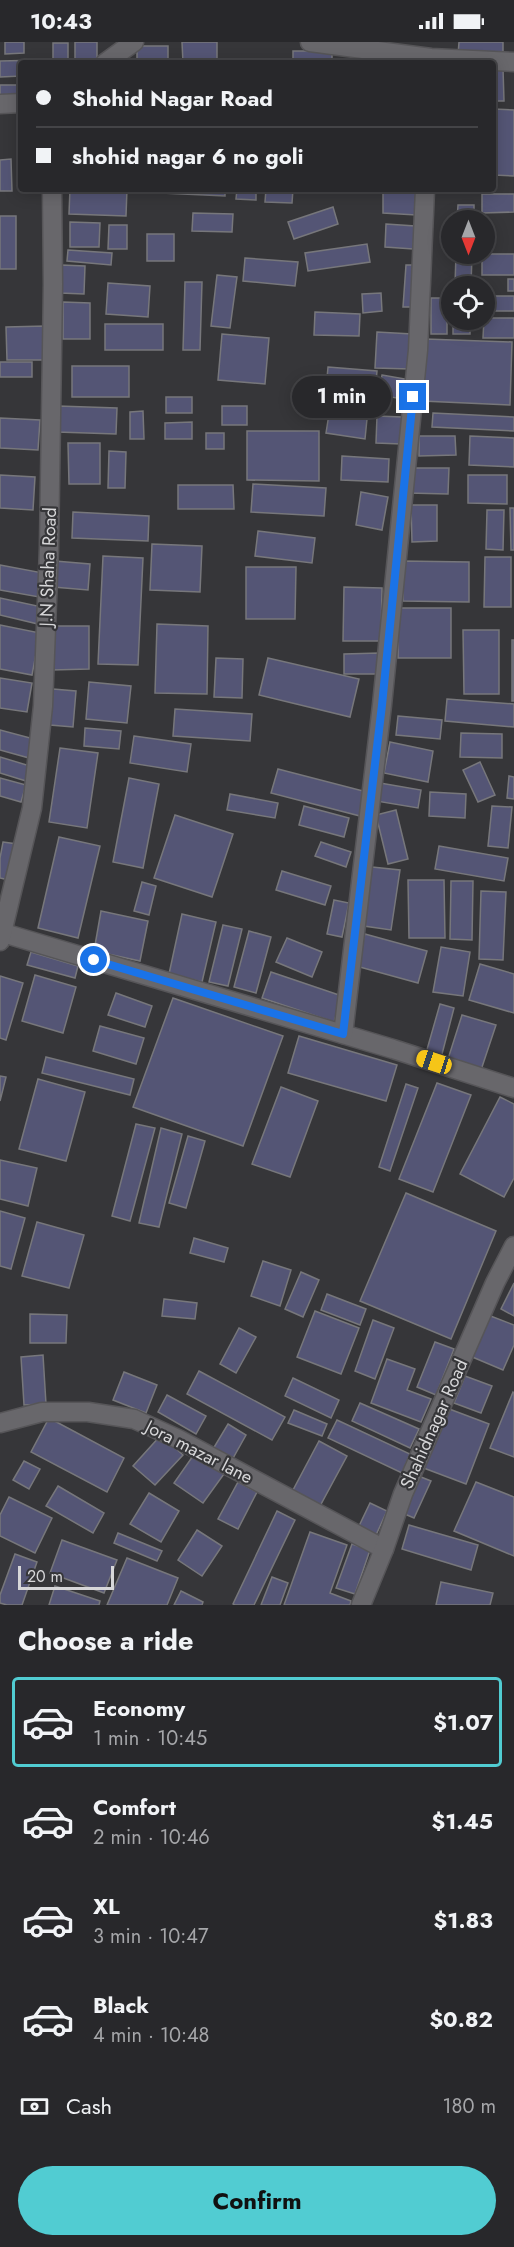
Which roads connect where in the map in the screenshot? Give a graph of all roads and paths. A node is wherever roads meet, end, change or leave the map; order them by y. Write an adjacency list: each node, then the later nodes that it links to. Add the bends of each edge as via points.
1 (134, 42): 3 (street)
2 (310, 42): 4 (street)
3 (109, 60)
4 (425, 60)
5 (496, 62): 6 (street)
6 (514, 62)
7 (0, 104): 8 (street)
8 (18, 104)
9 (52, 192): 11 (street, J.N Shaha Road, via 49,548 43,706 32,808)
10 (425, 192): 12 (street, via 418,350)
11 (1, 935): 12 (street)
12 (343, 1034): 13 (street)
13 (514, 1088)
14 (514, 1246): 16 (street, Shahidnagar Road, via 403,1494)
15 (0, 1423): 16 (street, Jora mazar lane, via 42,1412 88,1412 134,1419)
16 (384, 1549): 17 (street, Shahidnagar Road)
17 (361, 1605)

